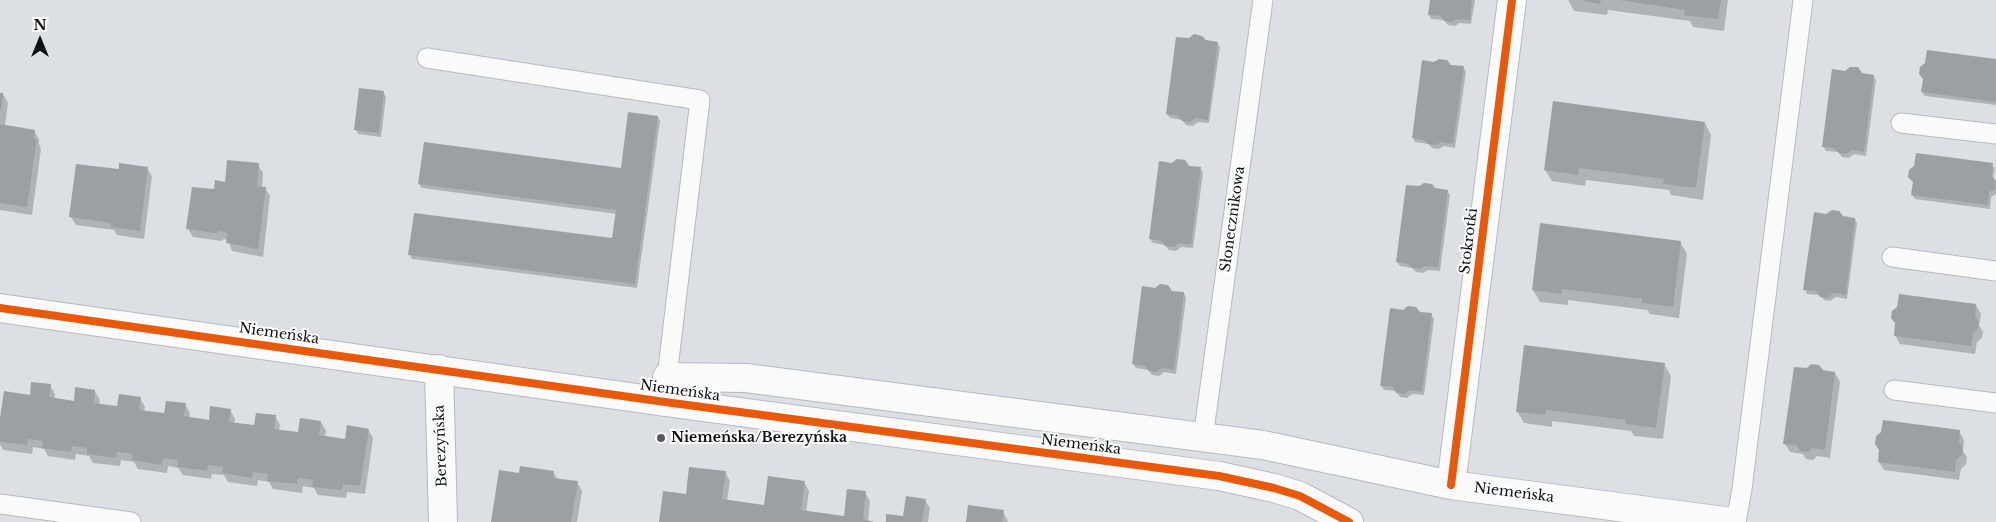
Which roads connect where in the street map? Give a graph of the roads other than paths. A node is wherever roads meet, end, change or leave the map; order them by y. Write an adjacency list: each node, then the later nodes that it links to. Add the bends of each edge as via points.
1 (1263, 0): 14 (lane, Słonecznikowa)
2 (1512, 0): 15 (street, Stokrotki)
3 (1803, 0): 21 (lane)
4 (427, 58): 11 (lane, via 700,100)
5 (1901, 123): 6 (lane)
6 (1996, 134)
7 (1892, 257): 8 (lane)
8 (1996, 271)
9 (0, 308): 10 (street, Niemeńska)
10 (439, 369): 11 (street, Niemeńska); 18 (street, Berezyńska)
11 (666, 390): 14 (street, Niemeńska, via 746,378); 19 (street, Niemeńska, via 1219,476 1300,496)
12 (1894, 390): 13 (lane)
13 (1996, 403)
14 (1203, 438): 15 (street, Niemeńska, via 1263,445)
15 (1451, 485): 20 (street, Niemeńska)
16 (0, 504): 17 (lane)
17 (131, 522)
18 (443, 522)
19 (1349, 522)
20 (1732, 522)
21 (1736, 522)

